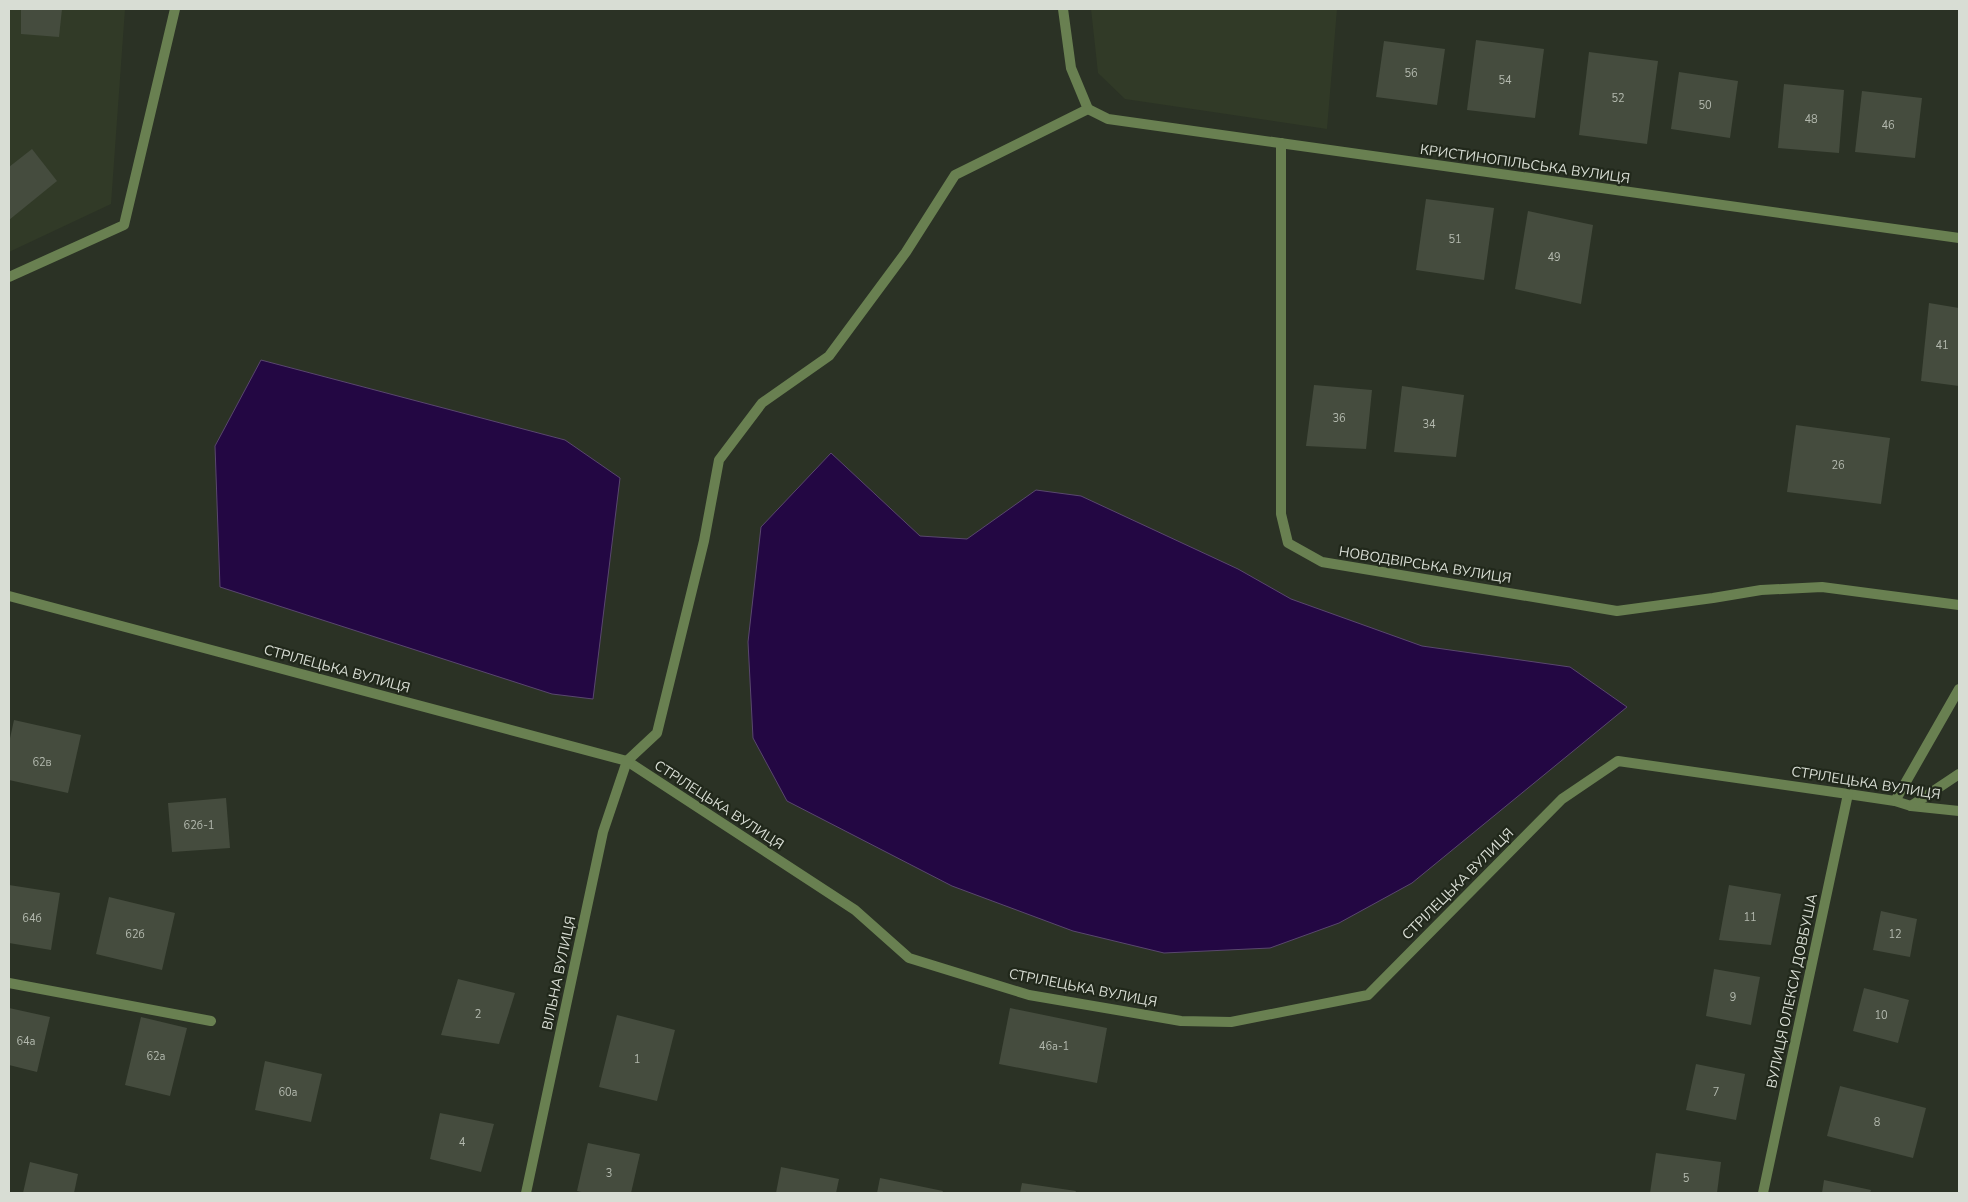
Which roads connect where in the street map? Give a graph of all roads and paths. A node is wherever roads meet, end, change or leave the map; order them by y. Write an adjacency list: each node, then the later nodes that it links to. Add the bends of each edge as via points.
1 (175, 9): 6 (street, via 124,225)
2 (1063, 9): 3 (street, via 1071,68)
3 (1088, 110): 4 (street, КРИСТИНОПІЛЬСЬКА ВУЛИЦЯ, via 1108,119); 10 (street, via 955,175 906,252 828,356 762,403 719,460 704,540 657,733)
4 (1281, 143): 5 (street, КРИСТИНОПІЛЬСЬКА ВУЛИЦЯ); 8 (street, НОВОДВІРСЬКА ВУЛИЦЯ, via 1281,514 1288,544 1322,562 1617,611 1761,590 1822,587)
5 (1959, 238)
6 (9, 277)
7 (9, 596): 10 (street, СТРІЛЕЦЬКА ВУЛИЦЯ)
8 (1959, 605)
9 (1959, 689): 13 (street)
10 (627, 761): 12 (street, СТРІЛЕЦЬКА ВУЛИЦЯ, via 855,910 909,958 1029,995 1180,1021 1231,1022 1368,995 1562,799 1618,761); 18 (street, ВІЛЬНА ВУЛИЦЯ, via 603,832)
11 (1959, 774): 14 (street)
12 (1848, 794): 13 (street, СТРІЛЕЦЬКА ВУЛИЦЯ); 19 (street, ВУЛИЦЯ ОЛЕКСИ ДОВБУША)
13 (1895, 801): 14 (street, СТРІЛЕЦЬКА ВУЛИЦЯ)
14 (1911, 806): 15 (street, СТРІЛЕЦЬКА ВУЛИЦЯ)
15 (1959, 811)
16 (9, 983): 17 (street)
17 (211, 1021)
18 (526, 1193)
19 (1762, 1193)

